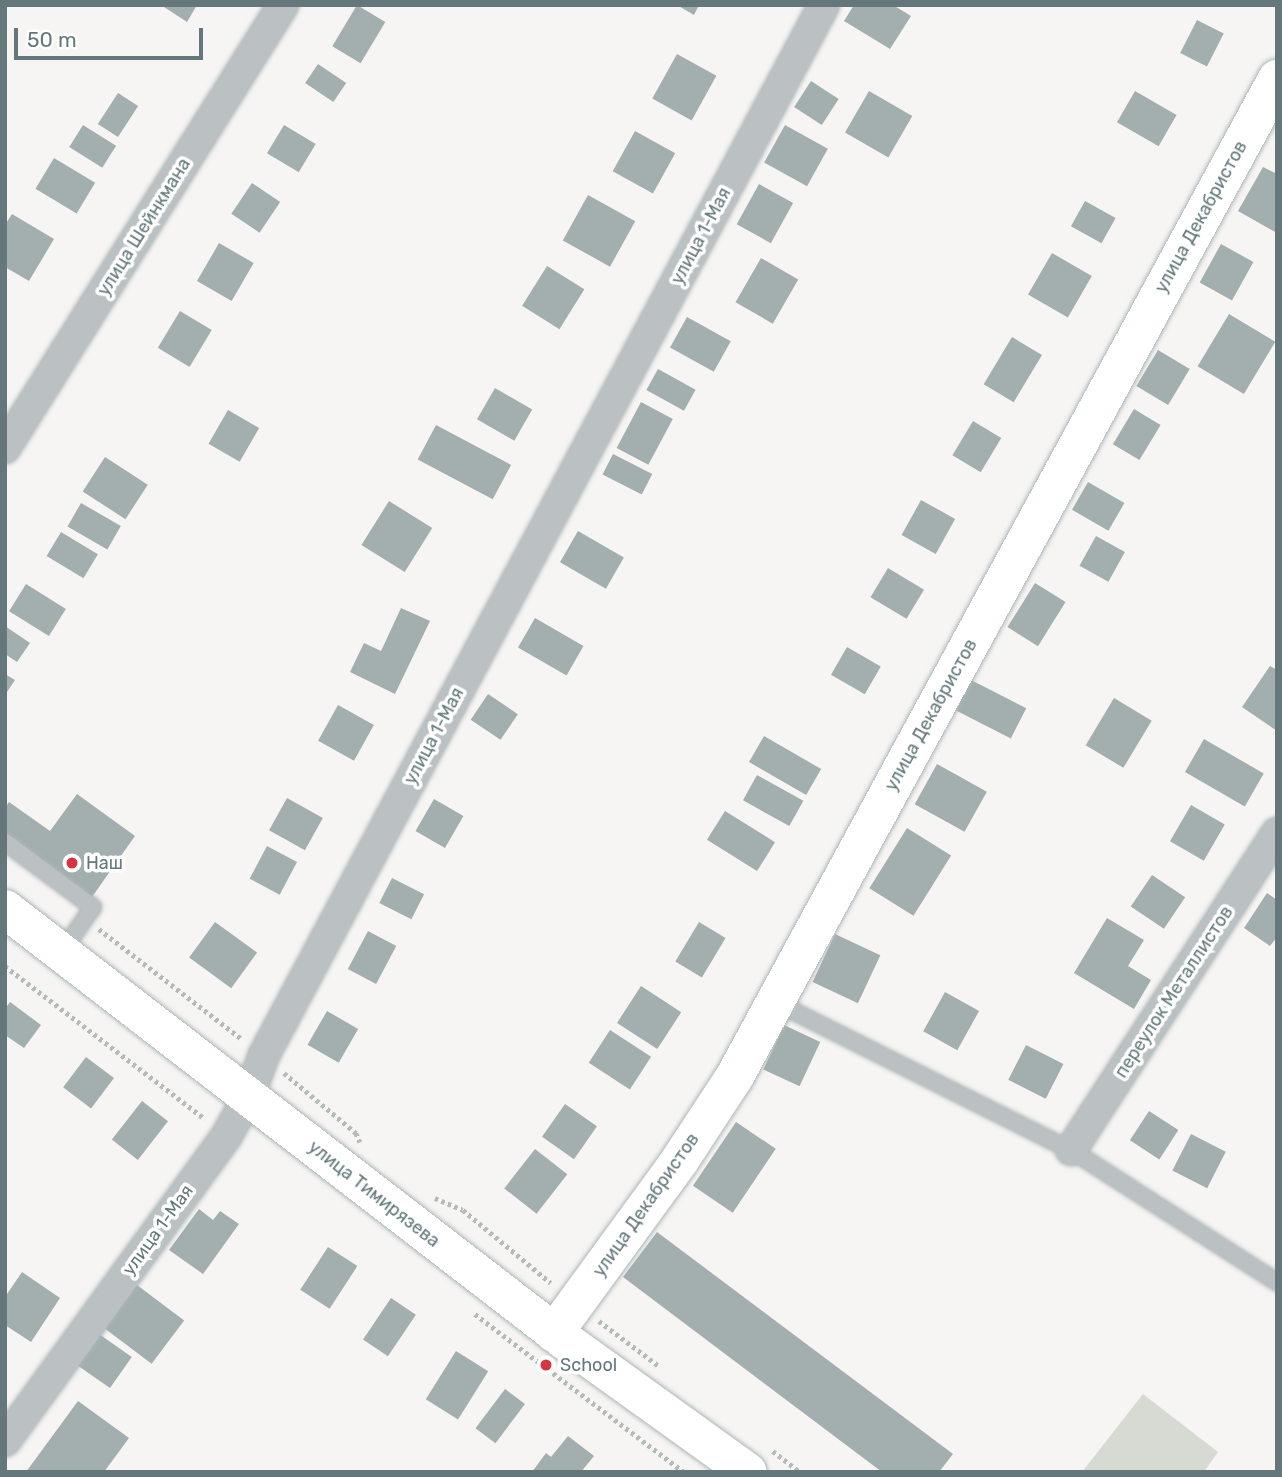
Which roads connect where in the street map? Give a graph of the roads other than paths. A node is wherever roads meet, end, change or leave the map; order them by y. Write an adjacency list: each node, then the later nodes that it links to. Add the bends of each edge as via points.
1 (283, 5): 4 (street, улица Шейнкмана)
2 (824, 5): 10 (street, улица 1-Мая, via 264,1055)
3 (1277, 79): 9 (street, улица Декабристов)
4 (5, 448)
5 (1277, 833): 11 (street, переулок Металлистов)
6 (5, 842): 8 (lane, via 93,907)
7 (5, 909): 8 (street, улица Тимирязева)
8 (61, 953): 10 (street, улица Тимирязева)
9 (775, 1002): 11 (lane); 13 (street, улица Декабристов, via 735,1076 680,1160)
10 (249, 1096): 13 (street, улица Тимирязева); 14 (street, улица 1-Мая, via 227,1135)
11 (1071, 1150): 12 (lane)
12 (1277, 1282)
13 (554, 1333): 15 (street, улица Тимирязева)
14 (5, 1441)
15 (748, 1472)

